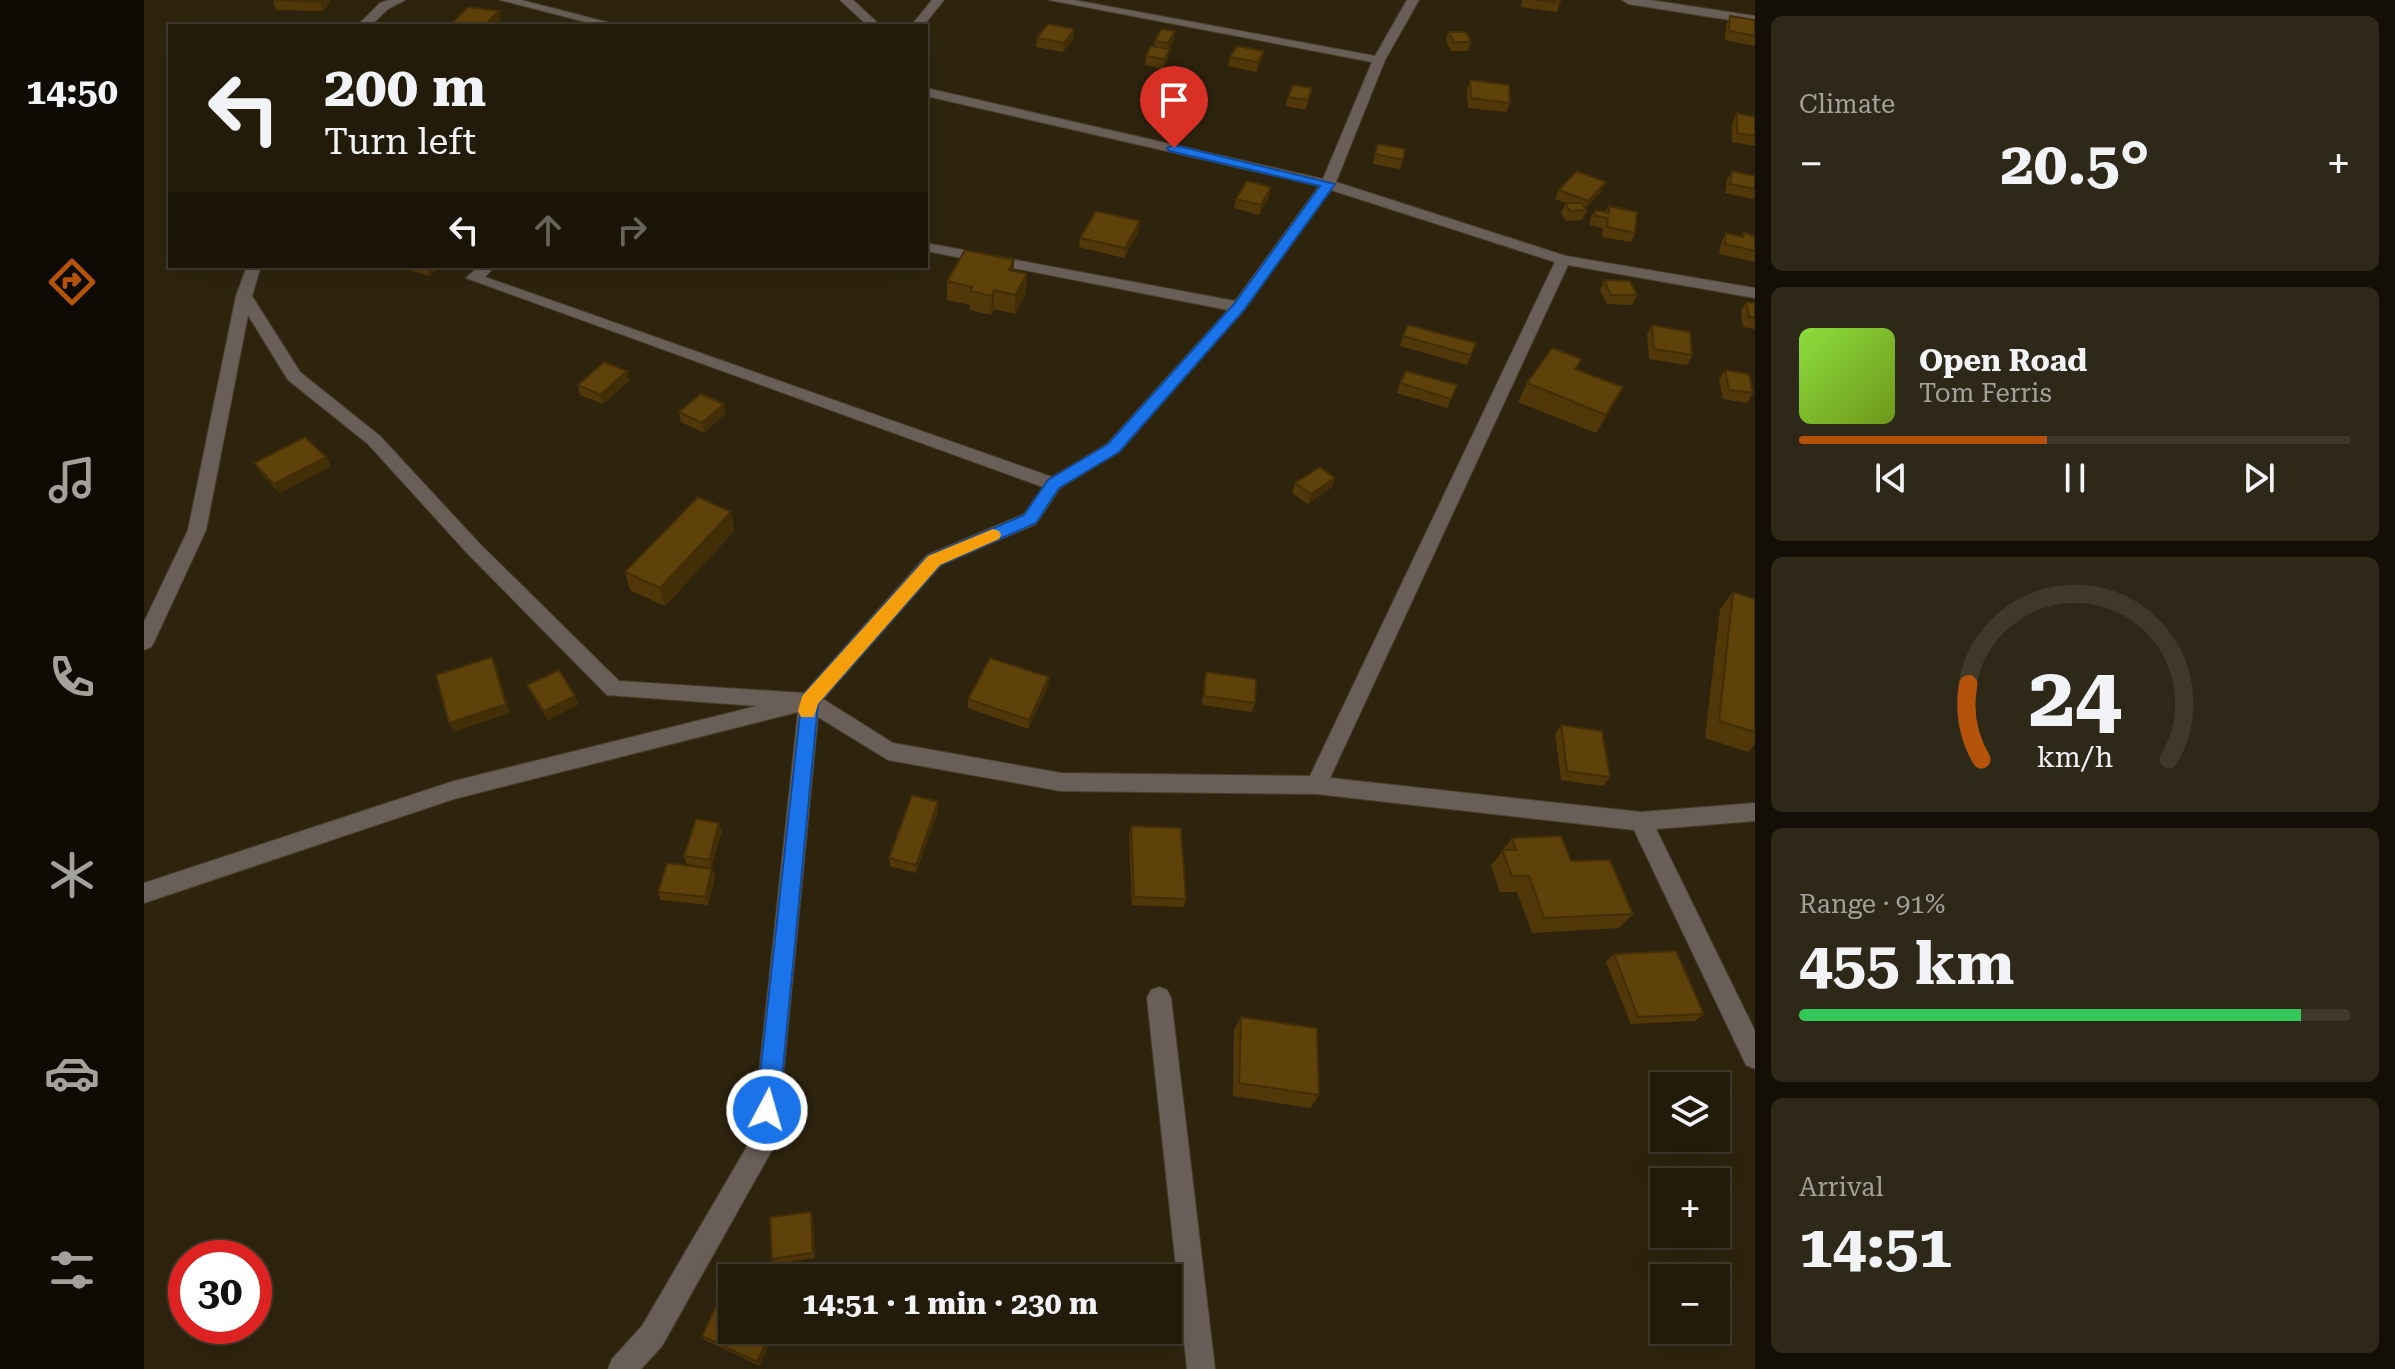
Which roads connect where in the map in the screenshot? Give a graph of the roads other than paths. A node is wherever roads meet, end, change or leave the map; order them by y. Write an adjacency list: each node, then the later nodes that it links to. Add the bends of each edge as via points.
1 (399, 0): 9 (street)
2 (506, 0): 10 (street)
3 (846, 0): 11 (street)
4 (938, 0): 12 (street)
5 (1055, 0): 13 (street)
6 (1413, 0): 13 (street)
7 (1628, 0): 8 (street)
8 (1755, 20)
9 (365, 24)
10 (608, 24)
11 (873, 24)
12 (919, 24)
13 (1379, 60): 15 (street)
14 (928, 92): 15 (street)
15 (1328, 184): 17 (street); 22 (street)
16 (928, 247): 22 (street)
17 (1563, 260): 20 (street); 26 (street)
18 (253, 268): 21 (street)
19 (486, 268): 23 (street, via 474,278)
20 (1755, 293)
21 (244, 296): 24 (street, via 197,530); 25 (street, via 294,376 374,440 614,689)
22 (1239, 307): 23 (street, via 1113,448)
23 (1054, 484): 25 (street, via 1030,519 934,560)
24 (144, 642)
25 (809, 701): 26 (street, via 888,751 1061,782); 29 (street, via 454,790); 32 (street, via 764,1141 652,1336)
26 (1316, 785): 28 (street)
27 (1755, 812): 28 (street)
28 (1641, 821): 31 (street)
29 (144, 893)
30 (1159, 998): 33 (street)
31 (1755, 1057)
32 (622, 1369)
33 (1201, 1369)

